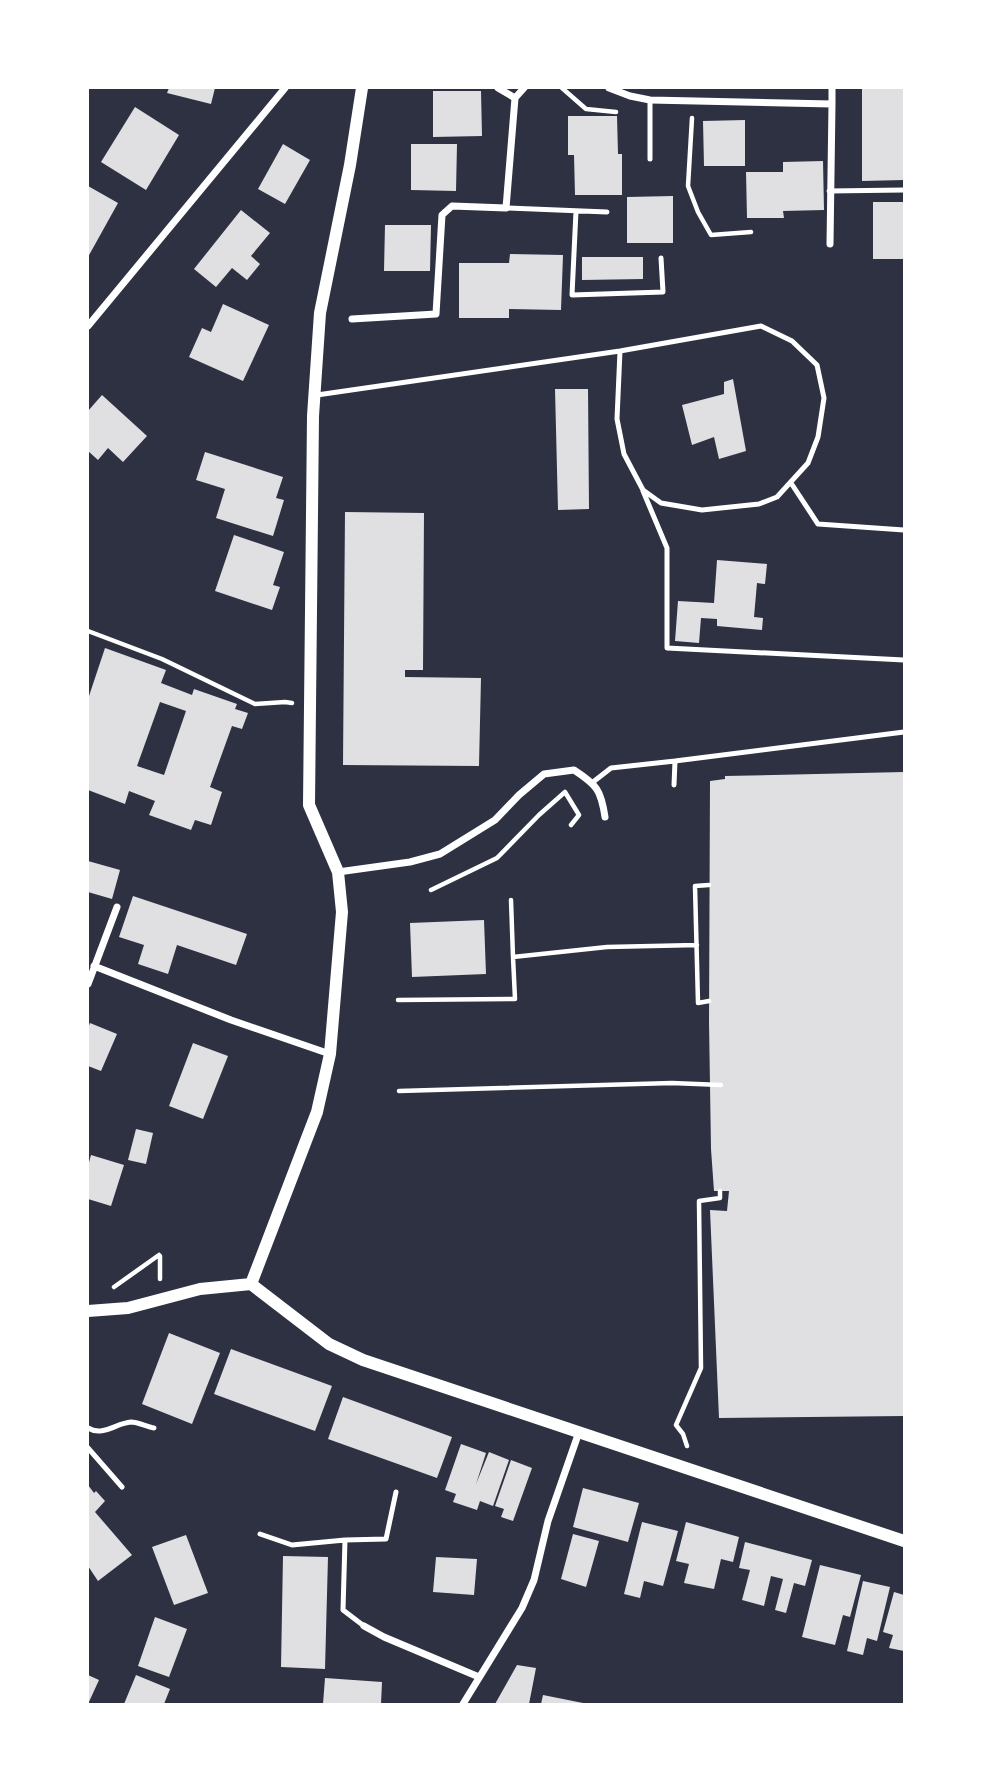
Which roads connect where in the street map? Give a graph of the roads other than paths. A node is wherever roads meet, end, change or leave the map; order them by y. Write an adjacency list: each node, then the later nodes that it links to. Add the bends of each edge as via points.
1 (285, 88): 19 (street)
2 (362, 88): 21 (street, via 320,313)
3 (498, 88): 7 (street)
4 (524, 88): 7 (street)
5 (609, 88): 8 (street)
6 (832, 88): 9 (street)
7 (515, 98): 13 (street)
8 (650, 100): 9 (street); 10 (lane)
9 (832, 104): 12 (street)
10 (650, 159)
11 (905, 190): 12 (lane)
12 (829, 191): 16 (street)
13 (506, 208): 14 (lane); 18 (street, via 452,206 442,215 436,314)
14 (576, 211): 15 (lane); 17 (lane, via 572,295 663,292)
15 (607, 212)
16 (830, 244)
17 (661, 258)
18 (352, 319)
19 (88, 326)
20 (620, 351): 21 (lane); 22 (lane, via 761,326 792,341 817,365 824,398 818,437 808,463); 23 (lane, via 617,419 624,454)
21 (313, 395): 31 (street, via 309,805)
22 (791, 484): 23 (lane, via 777,497 759,504 702,510 661,503); 24 (lane, via 818,524)
23 (643, 490): 25 (lane, via 667,548 667,648)
24 (905, 530)
25 (905, 660)
26 (905, 732): 27 (lane)
27 (675, 761): 28 (lane, via 611,768); 29 (lane)
28 (593, 782): 30 (street); 31 (street, via 574,770 544,774 495,820 440,853)
29 (674, 785)
30 (605, 817)
31 (338, 872): 35 (street, via 342,912)
32 (117, 907): 33 (street)
33 (94, 966): 34 (street); 35 (street)
34 (88, 984)
35 (330, 1055): 36 (street, via 317,1112)
36 (251, 1284): 37 (street, via 200,1289 128,1308); 40 (street, via 345,1352)
37 (88, 1311)
38 (88, 1428): 39 (lane, via 109,1430 131,1422)
39 (154, 1429)
40 (579, 1433): 48 (street); 50 (street, via 548,1521 534,1580)
41 (88, 1448): 42 (lane)
42 (93, 1456): 43 (lane); 44 (lane)
43 (88, 1463)
44 (122, 1487)
45 (396, 1492): 47 (lane, via 386,1539)
46 (260, 1534): 47 (lane, via 292,1545)
47 (345, 1540): 49 (lane, via 343,1610)
48 (905, 1541)
49 (364, 1626): 50 (street)
50 (479, 1677): 51 (street)
51 (463, 1704)

